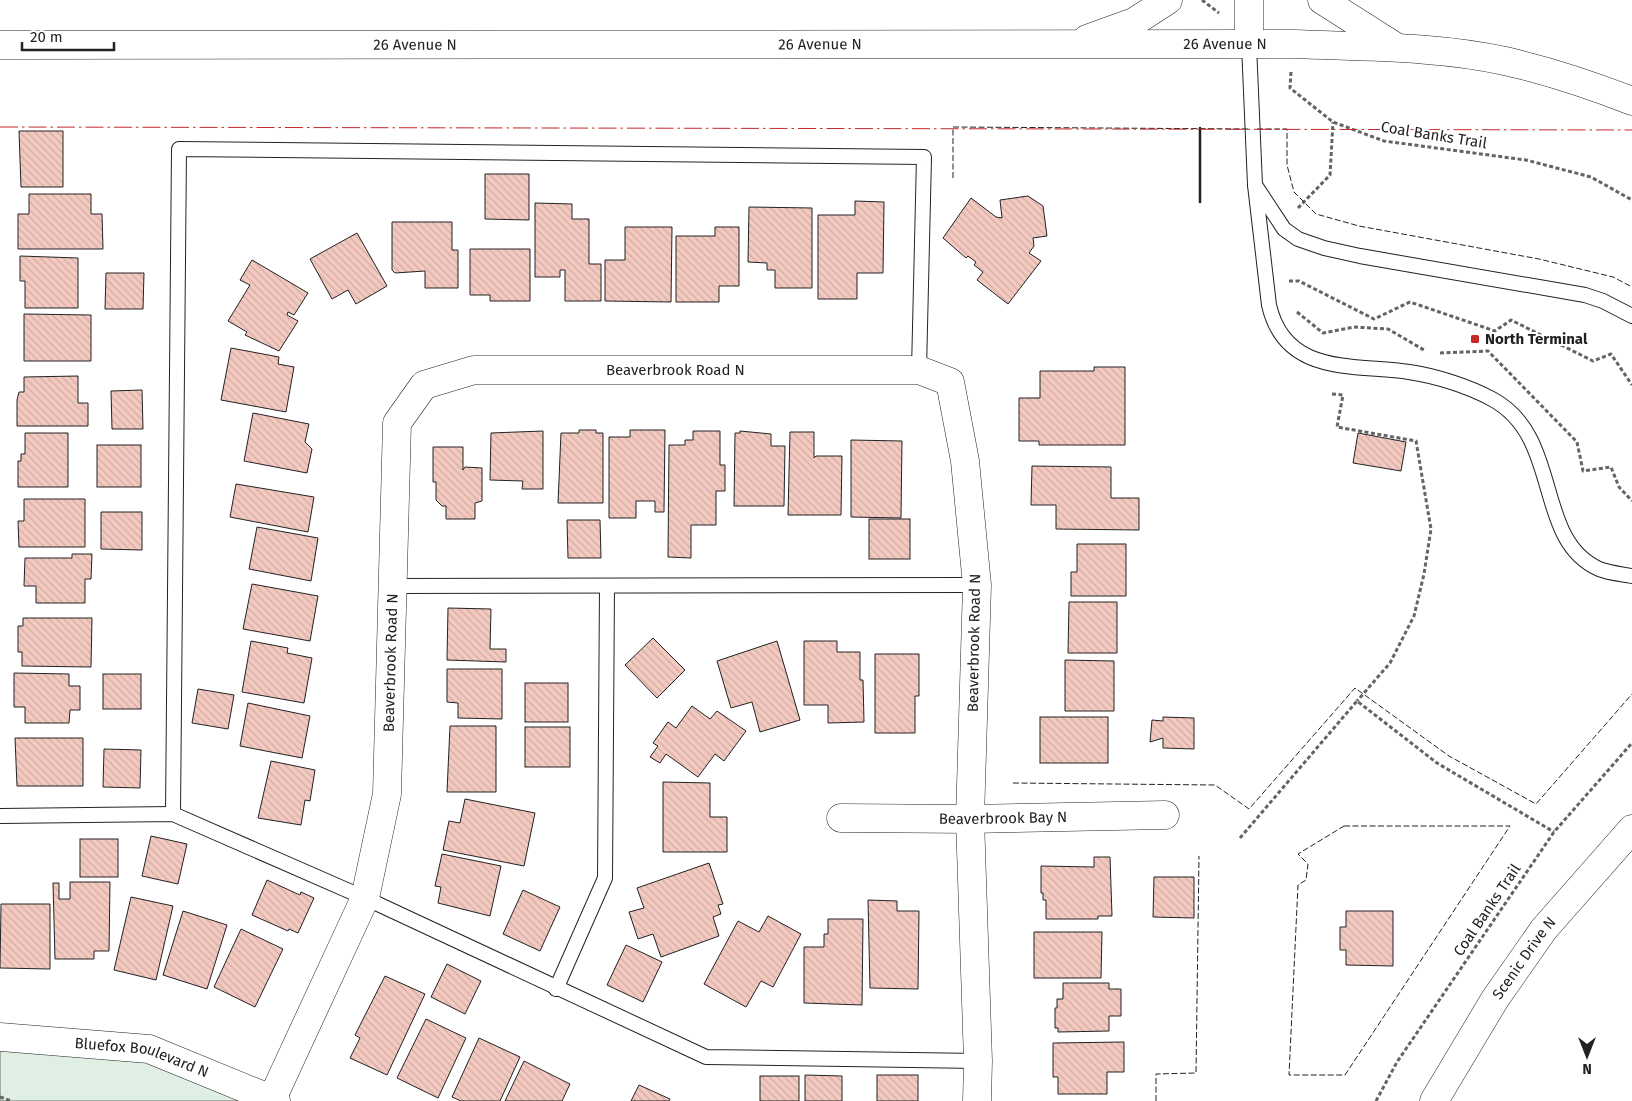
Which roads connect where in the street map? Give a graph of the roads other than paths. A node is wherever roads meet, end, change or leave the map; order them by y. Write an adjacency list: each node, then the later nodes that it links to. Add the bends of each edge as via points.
1 (1168, 0): 5 (street, via 1134,22)
2 (1322, 0): 7 (street)
3 (1249, 8): 6 (street)
4 (0, 45): 5 (street, 26 Avenue N)
5 (1071, 45): 6 (street, 26 Avenue N)
6 (1249, 45): 7 (street, 26 Avenue N); 9 (lane)
7 (1399, 49): 8 (street, 26 Avenue N, via 1505,61)
8 (1632, 100)
9 (1255, 184): 10 (lane, via 1284,229 1298,239 1360,256 1585,294); 12 (lane, via 1270,305 1274,324 1285,340 1323,363 1412,372 1464,387 1502,404 1532,441 1567,541 1599,569)
10 (1632, 316)
11 (919, 370): 13 (street, Beaverbrook Road N, via 950,382 964,461); 14 (street, Beaverbrook Road N, via 474,370 424,385 397,423); 16 (lane, via 924,157 180,149)
12 (1632, 576)
13 (977, 585): 15 (lane); 20 (street, Beaverbrook Road N)
14 (393, 586): 15 (lane); 22 (street, Beaverbrook Road N, via 387,794)
15 (607, 586): 23 (lane, via 605,878)
16 (173, 814): 18 (lane); 22 (lane)
17 (1165, 815): 20 (street, Beaverbrook Bay N)
18 (0, 816)
19 (841, 818): 20 (street, Beaverbrook Bay N)
20 (970, 819): 25 (street, Beaverbrook Road N)
21 (1632, 829): 28 (street, Scenic Drive N, via 1544,929 1495,1000)
22 (365, 898): 23 (lane); 26 (street, Beaverbrook Road N)
23 (556, 989): 25 (lane, via 706,1057)
24 (0, 1037): 26 (street, Bluefox Boulevard N, via 149,1048)
25 (978, 1061): 27 (street, Beaverbrook Road N)
26 (274, 1100)
27 (978, 1101)
28 (1434, 1101)

